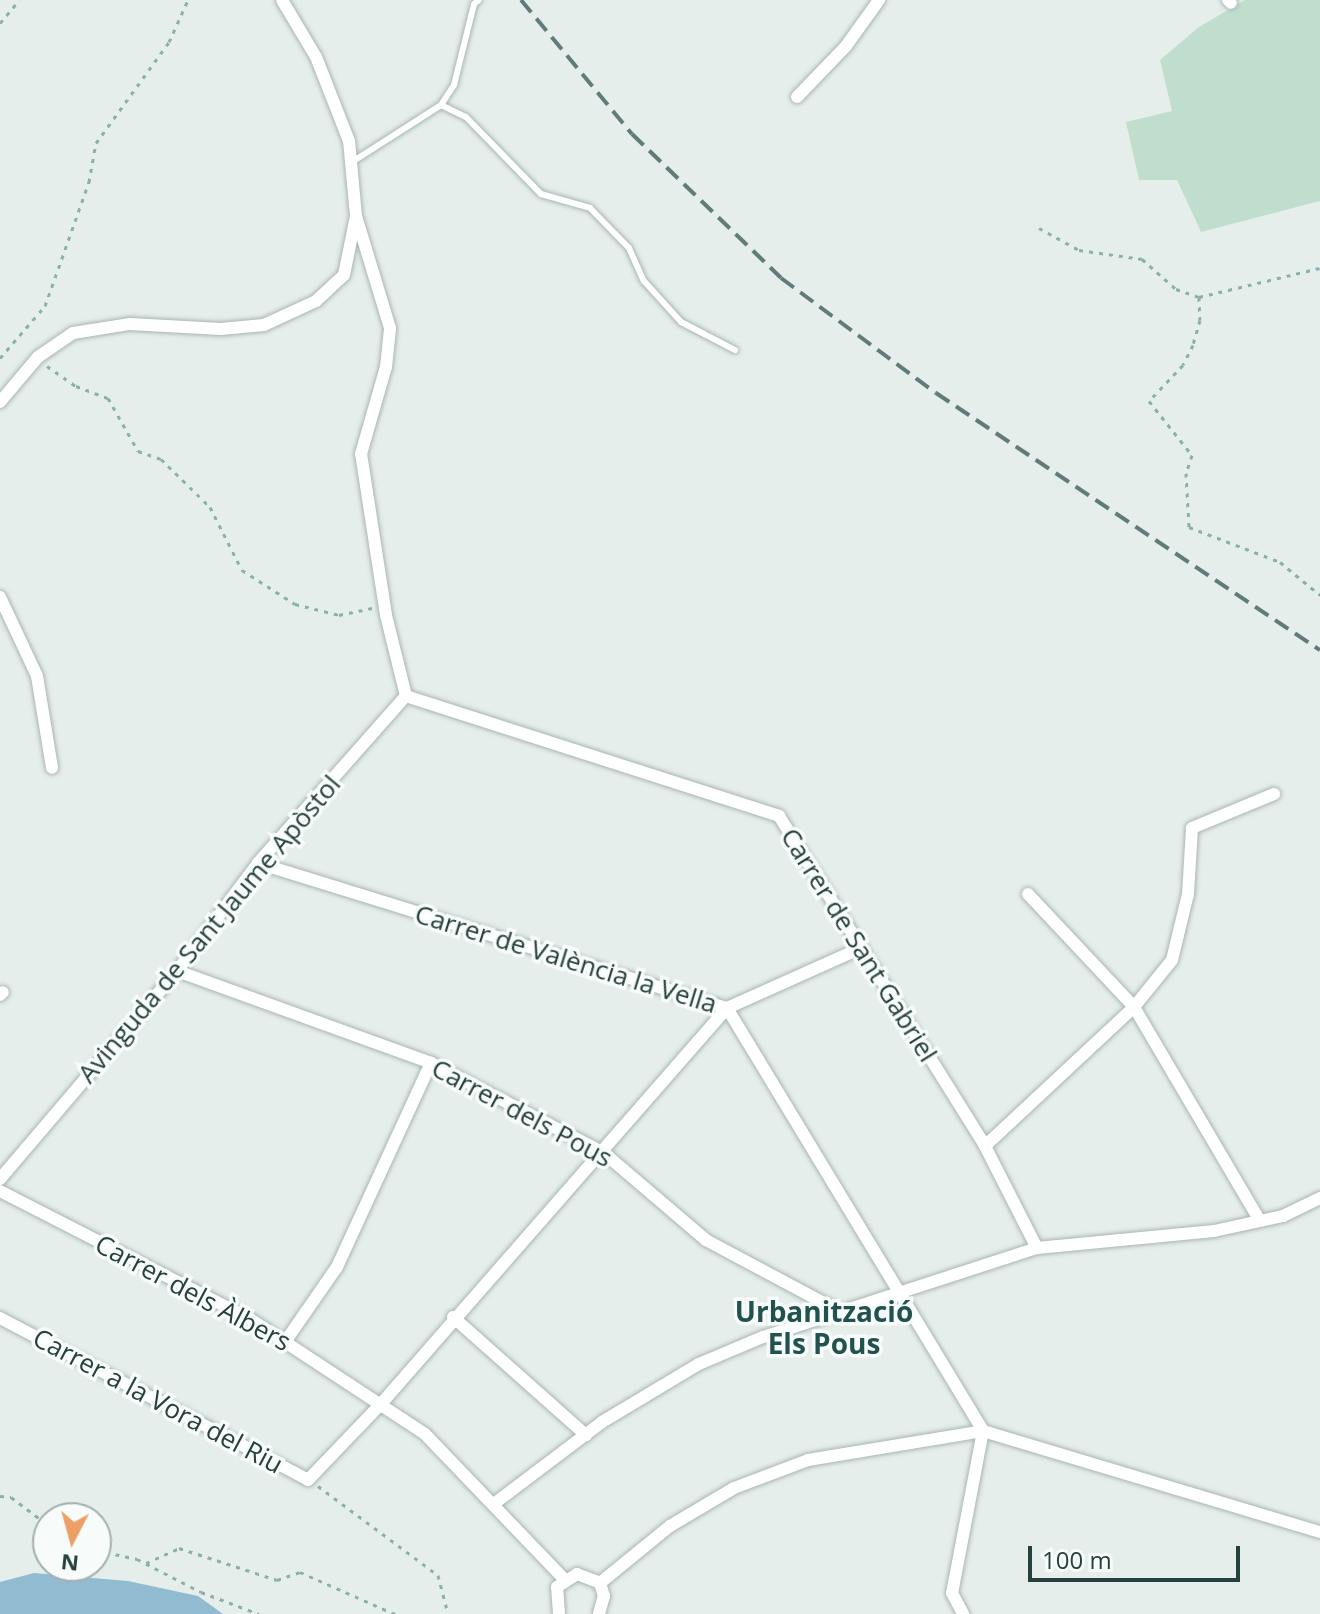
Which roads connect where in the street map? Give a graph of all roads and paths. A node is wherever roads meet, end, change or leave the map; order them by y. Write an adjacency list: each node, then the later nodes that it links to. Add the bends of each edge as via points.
1 (19, 0): 6 (path)
2 (188, 0): 16 (path, via 169,42 96,143 89,182 45,306)
3 (282, 0): 9 (street, via 316,57)
4 (479, 0): 8 (lane, via 454,85)
5 (879, 0): 7 (street, via 846,46)
6 (0, 23)
7 (797, 97)
8 (441, 105): 9 (lane); 14 (lane, via 466,117 541,194 590,208 629,248 644,281 666,308)
9 (352, 162): 10 (street)
10 (356, 216): 15 (street, via 344,275 316,301 278,319 221,329 101,325 73,333); 20 (street, via 390,328 386,367 361,454)
11 (1039, 228): 13 (path, via 1079,250 1142,259 1176,289)
12 (1320, 268): 13 (path)
13 (1199, 297): 18 (path, via 1193,345 1183,365 1149,401 1192,455 1186,473 1189,527 1280,562)
14 (735, 350)
15 (38, 357): 17 (street); 20 (path, via 76,386 108,398 138,451 161,459 210,507 242,570 257,582 295,604 339,615)
16 (0, 358)
17 (0, 402)
18 (1320, 595)
19 (0, 597): 22 (street, via 37,676)
20 (384, 605): 21 (street)
21 (406, 696): 24 (street, Avinguda de Sant Jaume Apòstol); 26 (street, Carrer de Sant Gabriel, via 779,816)
22 (52, 768)
23 (1274, 794): 28 (street, via 1192,828 1188,894 1172,960)
24 (258, 863): 27 (street, Avinguda de Sant Jaume Apòstol); 29 (street, Carrer de València la Vella)
25 (1028, 894): 28 (street)
26 (861, 948): 29 (street); 31 (street, Carrer de Sant Gabriel)
27 (177, 971): 30 (street, Carrer dels Pous); 33 (street, Avinguda de Sant Jaume Apòstol)
28 (1134, 1007): 31 (street); 36 (street)
29 (727, 1008): 32 (street, Carrer a la Vora del Riu); 38 (street, Carrer de València la Vella)
30 (431, 1063): 32 (street, Carrer dels Pous); 42 (street, via 337,1267)
31 (985, 1146): 37 (street, Carrer de Sant Gabriel)
32 (604, 1153): 39 (street, Carrer dels Pous, via 706,1240); 40 (street, Carrer a la Vora del Riu)
33 (0, 1179)
34 (0, 1191): 42 (street, Carrer dels Àlbers)
35 (1320, 1198): 36 (street)
36 (1260, 1221): 37 (street, via 1172,1237)
37 (1037, 1248): 38 (street)
38 (896, 1294): 39 (street); 44 (street, Carrer de València la Vella)
39 (837, 1310): 45 (street, via 699,1364)
40 (453, 1317): 43 (street, Carrer a la Vora del Riu); 45 (street)
41 (0, 1318): 46 (street, Carrer a la Vora del Riu)
42 (285, 1342): 43 (street, Carrer dels Àlbers)
43 (380, 1405): 46 (street, Carrer a la Vora del Riu); 48 (street, Carrer dels Àlbers, via 434,1440)
44 (983, 1431): 50 (street); 54 (street, via 808,1460 734,1488 670,1526); 60 (street, via 952,1593)
45 (586, 1435): 48 (street)
46 (308, 1480): 57 (path, via 438,1575)
47 (0, 1496): 49 (path, via 11,1497)
48 (495, 1503): 53 (street, Carrer dels Àlbers)
49 (32, 1513)
50 (1320, 1532)
51 (112, 1554): 52 (path)
52 (146, 1563): 55 (path); 56 (path, via 179,1548 277,1580 300,1572)
53 (564, 1579): 54 (street, via 584,1574); 58 (street, via 554,1599)
54 (600, 1583): 59 (street, via 604,1596)
55 (259, 1614)
56 (395, 1614)
57 (448, 1614)
58 (559, 1614)
59 (599, 1614)
60 (963, 1614)

